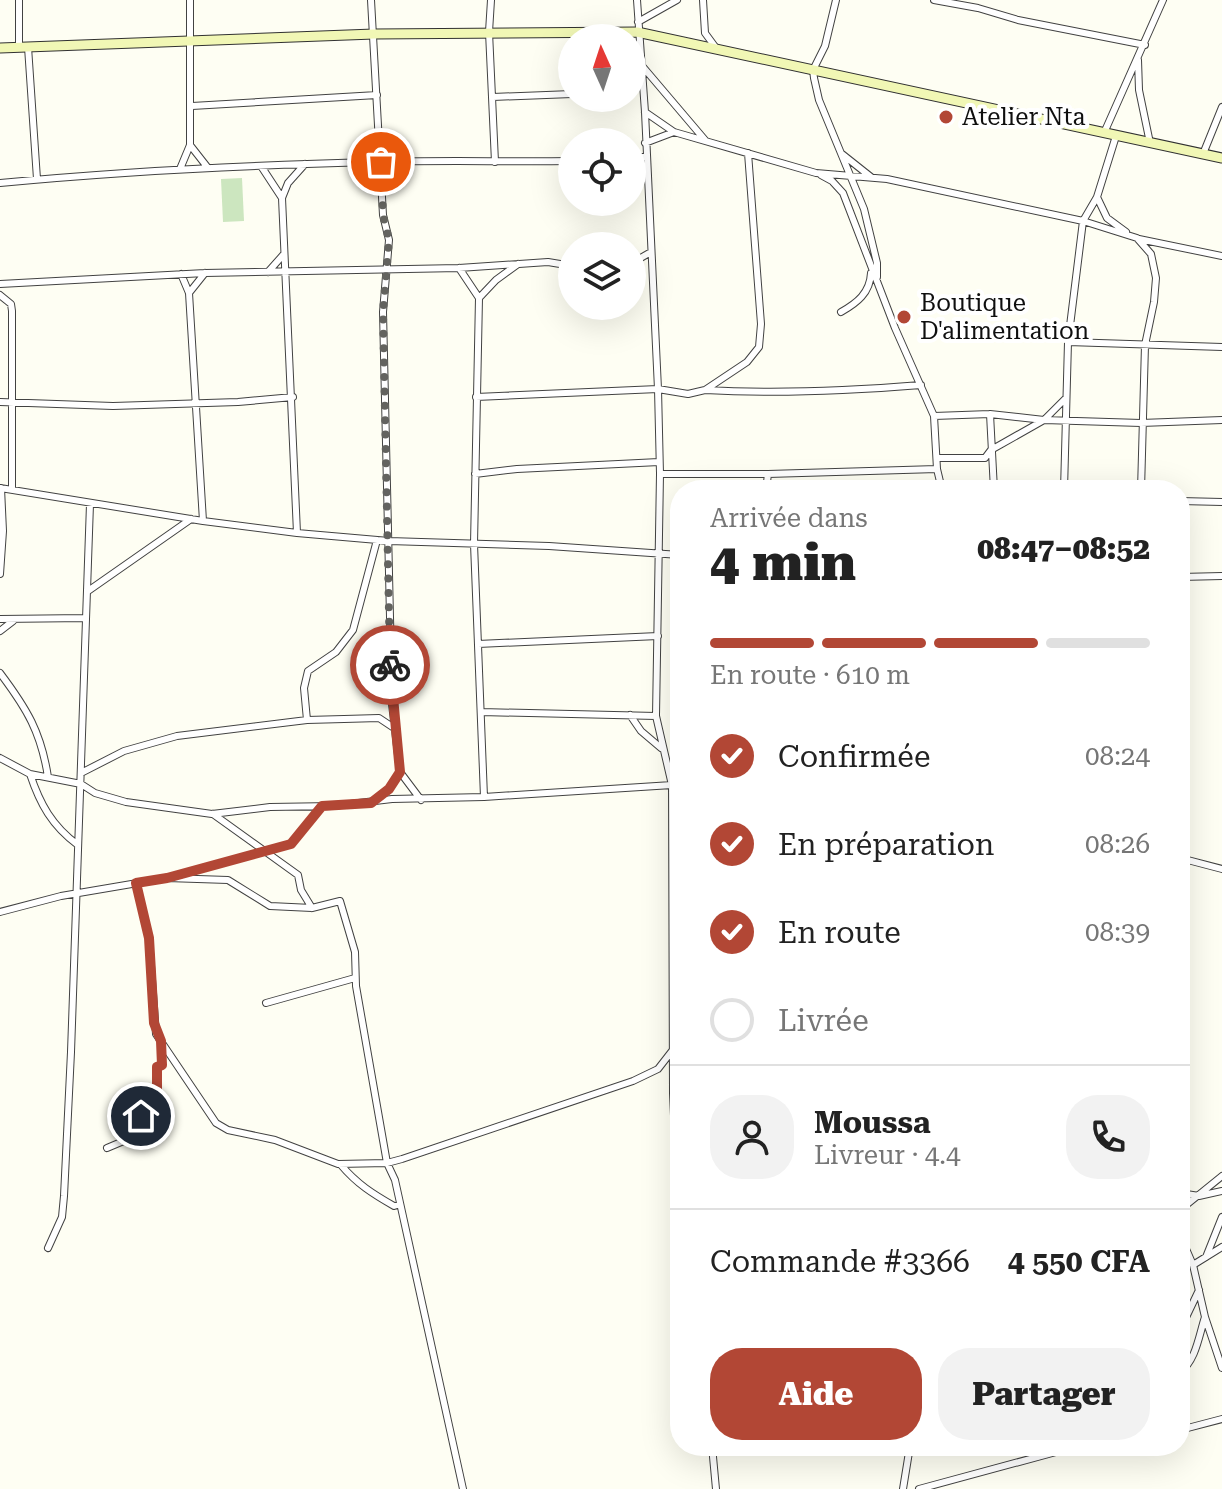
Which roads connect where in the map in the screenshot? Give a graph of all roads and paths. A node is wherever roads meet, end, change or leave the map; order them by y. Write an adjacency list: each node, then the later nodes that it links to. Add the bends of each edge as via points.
1 (19, 0): 19 (street)
2 (190, 0): 17 (street)
3 (371, 0): 16 (street)
4 (491, 0): 15 (street)
5 (637, 0): 11 (street)
6 (677, 0): 12 (street)
7 (703, 0): 21 (street, via 705,33)
8 (836, 0): 23 (street)
9 (934, 0): 18 (street)
10 (1163, 0): 18 (street)
11 (637, 24)
12 (641, 24)
13 (646, 29): 21 (main road)
14 (558, 30): 15 (main road)
15 (489, 32): 16 (main road); 27 (street)
16 (374, 34): 17 (main road); 25 (street)
17 (191, 41): 19 (main road); 28 (street)
18 (1145, 45): 22 (street)
19 (24, 47): 20 (main road); 54 (street)
20 (0, 48)
21 (717, 49): 23 (main road)
22 (1138, 59): 33 (street); 37 (street)
23 (813, 70): 33 (main road); 39 (street)
24 (646, 71): 35 (street)
25 (377, 95): 28 (street); 45 (street)
26 (558, 95): 27 (street)
27 (493, 97): 46 (street)
28 (192, 106): 38 (street)
29 (1222, 107): 41 (street)
30 (645, 112): 31 (street); 32 (street)
31 (645, 128)
32 (674, 132): 35 (street); 36 (street)
33 (1104, 133): 34 (main road)
34 (1116, 136): 37 (main road); 56 (street)
35 (705, 140): 40 (street)
36 (646, 143)
37 (1150, 143): 41 (main road)
38 (190, 145): 49 (street); 50 (street)
39 (840, 152): 52 (street); 53 (street)
40 (748, 153): 51 (street); 84 (street, via 759,347 747,362)
41 (1203, 154): 43 (main road)
42 (646, 157): 60 (street)
43 (1222, 158)
44 (558, 161): 46 (street)
45 (381, 162): 46 (street); 47 (street); 68 (street)
46 (495, 162)
47 (305, 164): 48 (street); 57 (street)
48 (261, 166): 49 (street); 57 (street)
49 (208, 168): 50 (street)
50 (180, 169): 54 (street)
51 (816, 173): 52 (street); 66 (street, via 843,193)
52 (848, 175): 53 (street); 74 (street, via 864,209)
53 (871, 177): 58 (street)
54 (37, 179): 55 (street)
55 (0, 183)
56 (1097, 197): 58 (street); 59 (street, via 1107,218)
57 (282, 198): 61 (street)
58 (1083, 221): 59 (street); 79 (street)
59 (1137, 238): 63 (street); 80 (street, via 1151,254 1156,278)
60 (651, 252): 62 (street); 83 (street)
61 (285, 253): 69 (street); 70 (street)
62 (646, 255)
63 (1222, 256)
64 (519, 264): 65 (street); 67 (street); 77 (street)
65 (558, 264)
66 (870, 266): 74 (street); 78 (street, via 864,294)
67 (459, 268): 68 (street); 77 (street)
68 (387, 269): 70 (street); 118 (street, via 383,312)
69 (268, 272): 70 (street); 71 (street)
70 (286, 272): 85 (street)
71 (205, 273): 72 (street); 75 (street)
72 (181, 274): 73 (street); 75 (street)
73 (0, 284)
74 (878, 285): 82 (street)
75 (189, 293): 90 (street)
76 (0, 295): 89 (street, via 12,311)
77 (479, 298): 86 (street)
78 (841, 312)
79 (1068, 342): 80 (street); 87 (street)
80 (1145, 345): 81 (street); 96 (street)
81 (1222, 347)
82 (921, 385): 84 (street, via 756,394); 92 (street)
83 (658, 389): 84 (street, via 688,394); 86 (street); 99 (street)
84 (705, 390)
85 (293, 397): 90 (street); 116 (street)
86 (476, 397): 101 (street)
87 (1066, 398): 93 (street); 94 (street)
88 (0, 402): 89 (street)
89 (12, 402): 90 (street); 110 (street)
90 (195, 403): 115 (street)
91 (990, 414): 92 (street); 93 (street); 97 (street)
92 (934, 416): 98 (street)
93 (1044, 420): 94 (street); 97 (street)
94 (1066, 420): 96 (street); 107 (street)
95 (1222, 420): 96 (street)
96 (1141, 423): 108 (street)
97 (991, 450): 98 (street, via 985,458); 106 (street)
98 (938, 458): 100 (street)
99 (659, 462): 101 (street); 102 (street)
100 (937, 469): 103 (street); 105 (street)
101 (475, 474): 119 (street)
102 (660, 474): 103 (street); 120 (street)
103 (768, 474): 104 (street)
104 (767, 480)
105 (940, 480)
106 (993, 480)
107 (1064, 480)
108 (1141, 480)
109 (1, 488): 110 (street); 122 (street)
110 (12, 489): 113 (street)
111 (1190, 501): 112 (street)
112 (1222, 502)
113 (90, 504): 114 (street); 125 (street)
114 (191, 519): 115 (street); 125 (street)
115 (203, 521): 116 (street)
116 (297, 533): 117 (street)
117 (377, 540): 118 (street); 138 (street, via 353,630 304,680)
118 (389, 541): 119 (street); 133 (street)
119 (474, 544): 120 (street); 131 (street)
120 (659, 553): 121 (street); 130 (street)
121 (670, 554)
122 (0, 574)
123 (1222, 576): 124 (street)
124 (1190, 577)
125 (88, 591): 126 (street)
126 (86, 618): 128 (street); 144 (street)
127 (0, 619): 128 (street)
128 (16, 619): 129 (street)
129 (0, 631)
130 (658, 636): 131 (street); 136 (street)
131 (478, 644): 134 (street)
132 (0, 673): 147 (street, via 36,727)
133 (392, 704): 137 (street); 139 (street)
134 (481, 712): 135 (street); 150 (street)
135 (630, 715): 136 (street); 140 (street)
136 (655, 716): 140 (street); 143 (street)
137 (379, 718): 138 (street); 139 (street)
138 (307, 720): 144 (street, via 148,742)
139 (394, 728): 142 (street)
140 (661, 748): 146 (street)
141 (0, 758): 145 (street)
142 (400, 772): 151 (street); 152 (street)
143 (670, 772)
144 (81, 773): 148 (street)
145 (30, 774): 147 (street); 155 (street, via 52,822)
146 (670, 775)
147 (48, 777): 148 (street)
148 (81, 784): 154 (street, via 126,802); 155 (street)
149 (670, 790): 150 (street)
150 (484, 797): 151 (street)
151 (421, 800): 152 (street)
152 (371, 803): 153 (street)
153 (322, 806): 154 (street); 156 (street, via 291,844)
154 (212, 814): 156 (street)
155 (78, 845): 161 (street)
156 (265, 851): 159 (street); 162 (street, via 298,875)
157 (1190, 861): 158 (street)
158 (1222, 869)
159 (167, 878): 160 (street); 162 (street, via 228,880 270,906)
160 (136, 883): 161 (street); 166 (street, via 149,938 154,1023)
161 (75, 894): 163 (street); 179 (street, via 64,1196 62,1217)
162 (312, 908): 164 (street, via 340,901 355,952)
163 (0, 912)
164 (355, 978): 165 (street); 169 (street)
165 (266, 1003)
166 (161, 1041): 168 (street, via 157,1091 134,1132); 170 (street, via 216,1123)
167 (670, 1054): 169 (street, via 658,1069 633,1081)
168 (107, 1148)
169 (387, 1163): 170 (street); 176 (street)
170 (341, 1165): 176 (street, via 369,1192 394,1206)
171 (1222, 1176): 174 (street)
172 (1222, 1191): 174 (street)
173 (1190, 1195): 174 (street)
174 (1199, 1196): 175 (street)
175 (1190, 1203)
176 (400, 1204): 193 (street)
177 (1222, 1217): 180 (street)
178 (1222, 1247): 180 (street)
179 (48, 1248)
180 (1206, 1257): 182 (street)
181 (1190, 1258): 182 (street)
182 (1193, 1265): 183 (street)
183 (1199, 1290): 184 (street); 185 (street)
184 (1190, 1309)
185 (1205, 1317): 186 (street); 187 (street)
186 (1190, 1363)
187 (1222, 1368)
188 (1222, 1419): 189 (street)
189 (1190, 1427)
190 (713, 1456): 194 (street)
191 (908, 1456): 195 (street)
192 (1040, 1456): 196 (street)
193 (463, 1489)
194 (716, 1489)
195 (903, 1489)
196 (919, 1489)

